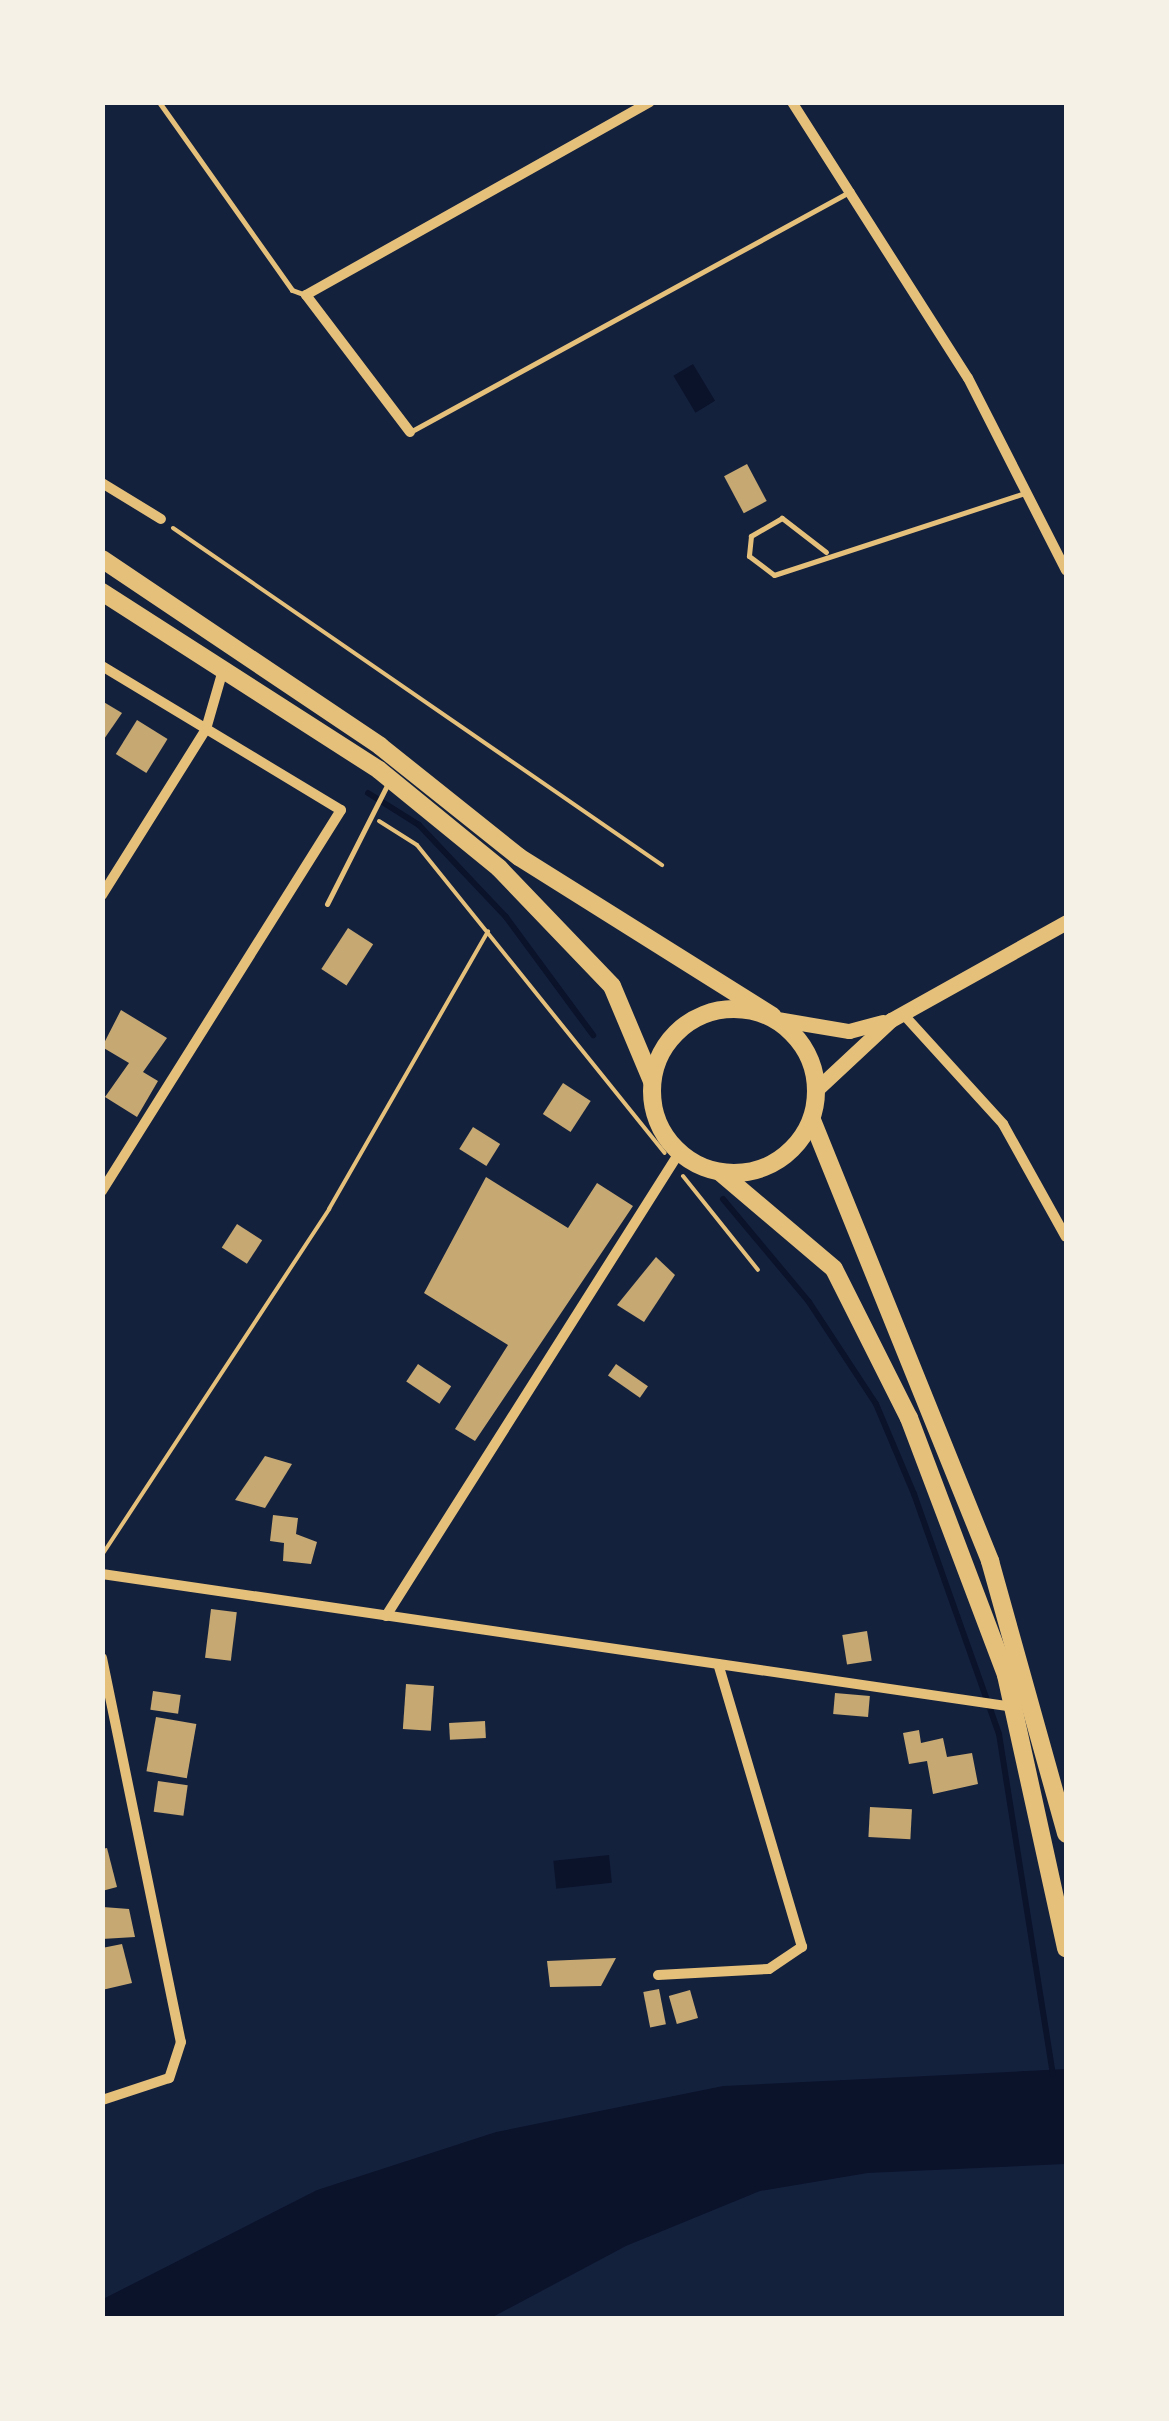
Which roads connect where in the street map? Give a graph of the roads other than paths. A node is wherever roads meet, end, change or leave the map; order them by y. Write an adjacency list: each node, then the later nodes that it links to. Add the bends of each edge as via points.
1 (160, 102): 5 (lane, via 292,290)
2 (650, 102): 5 (street)
3 (792, 102): 4 (street)
4 (851, 191): 6 (lane); 8 (street, via 968,378)
5 (306, 294): 6 (street)
6 (410, 432)
7 (102, 483): 9 (street)
8 (1025, 493): 10 (lane); 12 (street)
9 (161, 520)
10 (826, 552): 10 (lane, via 774,575 750,556 751,536 782,518)
11 (102, 559): 22 (main road, via 380,746 532,866)
12 (1066, 570)
13 (102, 592): 15 (main road)
14 (102, 666): 16 (street)
15 (223, 670): 16 (street); 17 (main road)
16 (206, 729): 18 (street); 28 (street, via 341,810)
17 (391, 779): 19 (lane); 23 (main road, via 589,954 631,1019)
18 (102, 896)
19 (327, 904)
20 (1066, 922): 21 (main road)
21 (897, 1017): 22 (main road, via 849,1031); 24 (main road); 29 (street, via 1003,1124)
22 (775, 1018): 23 (main road, via 739,1008 691,1020 658,1057); 24 (main road, via 802,1042)
23 (652, 1081): 26 (main road, via 653,1108)
24 (818, 1088): 25 (main road)
25 (812, 1120): 27 (main road, via 776,1162); 35 (main road, via 990,1561)
26 (679, 1152): 27 (main road); 31 (street)
27 (722, 1173): 34 (main road, via 811,1242 853,1304 943,1498)
28 (102, 1191)
29 (1066, 1237)
30 (102, 1574): 31 (street)
31 (386, 1616): 33 (street)
32 (102, 1658): 38 (street, via 180,2064 152,2090)
33 (718, 1664): 34 (street); 37 (street, via 802,1947 769,1969)
34 (1015, 1708): 36 (main road)
35 (1066, 1834)
36 (1066, 1949)
37 (658, 1975)
38 (102, 2100)

